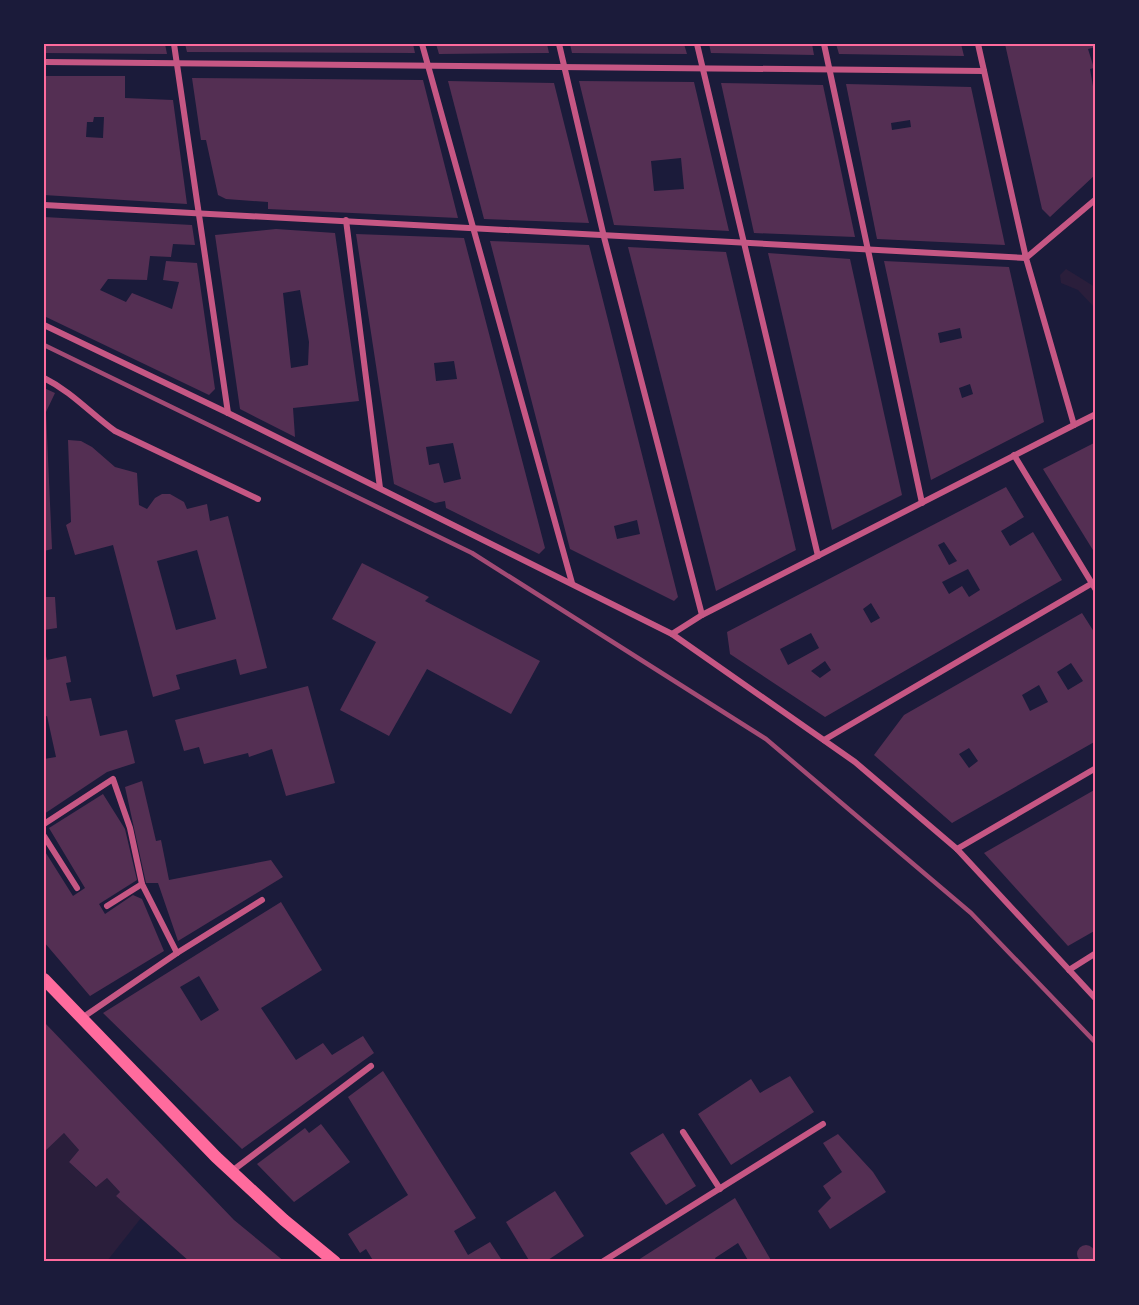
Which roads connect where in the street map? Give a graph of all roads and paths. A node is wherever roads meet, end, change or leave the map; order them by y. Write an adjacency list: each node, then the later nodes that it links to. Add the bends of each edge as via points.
1 (174, 44): 8 (street)
2 (422, 44): 9 (street)
3 (559, 44): 10 (street)
4 (697, 44): 11 (street)
5 (824, 44): 12 (street)
6 (978, 44): 13 (street)
7 (44, 62): 8 (street)
8 (176, 63): 9 (street); 16 (street)
9 (428, 65): 10 (street); 18 (street)
10 (565, 67): 11 (street); 19 (street)
11 (703, 68): 12 (street); 20 (street)
12 (830, 69): 13 (street); 21 (street)
13 (984, 71): 22 (street)
14 (1095, 199): 22 (street)
15 (44, 205): 16 (street)
16 (199, 213): 17 (street); 25 (street)
17 (346, 220): 18 (street); 29 (street)
18 (472, 227): 19 (street); 33 (street)
19 (604, 237): 20 (street); 36 (street)
20 (745, 244): 21 (street); 32 (street)
21 (868, 250): 22 (street); 31 (street)
22 (1026, 258): 27 (street)
23 (44, 325): 25 (street)
24 (44, 378): 30 (street, via 84,404 115,431)
25 (228, 413): 29 (street)
26 (1095, 414): 27 (street)
27 (1074, 424): 28 (street)
28 (1014, 456): 31 (street); 34 (street)
29 (380, 488): 33 (street)
30 (258, 499)
31 (922, 502): 32 (street)
32 (818, 556): 36 (street)
33 (572, 583): 37 (street)
34 (1093, 583): 35 (street); 38 (street)
35 (1095, 591)
36 (702, 615): 37 (street)
37 (672, 634): 38 (street)
38 (824, 740): 42 (street)
39 (1095, 768): 42 (street)
40 (44, 824): 43 (street, via 113,779 130,828)
41 (44, 836): 44 (street)
42 (957, 849): 49 (street)
43 (142, 884): 46 (street); 47 (street)
44 (77, 888)
45 (262, 900): 47 (street)
46 (107, 906)
47 (177, 953): 52 (street)
48 (1095, 953): 49 (street)
49 (1069, 970): 51 (street)
50 (44, 979): 52 (main road)
51 (1095, 999)
52 (82, 1018): 56 (main road)
53 (371, 1066): 56 (street)
54 (824, 1124): 57 (street)
55 (683, 1132): 57 (street)
56 (232, 1171): 58 (main road)
57 (720, 1189): 59 (street)
58 (335, 1262)
59 (602, 1262)

